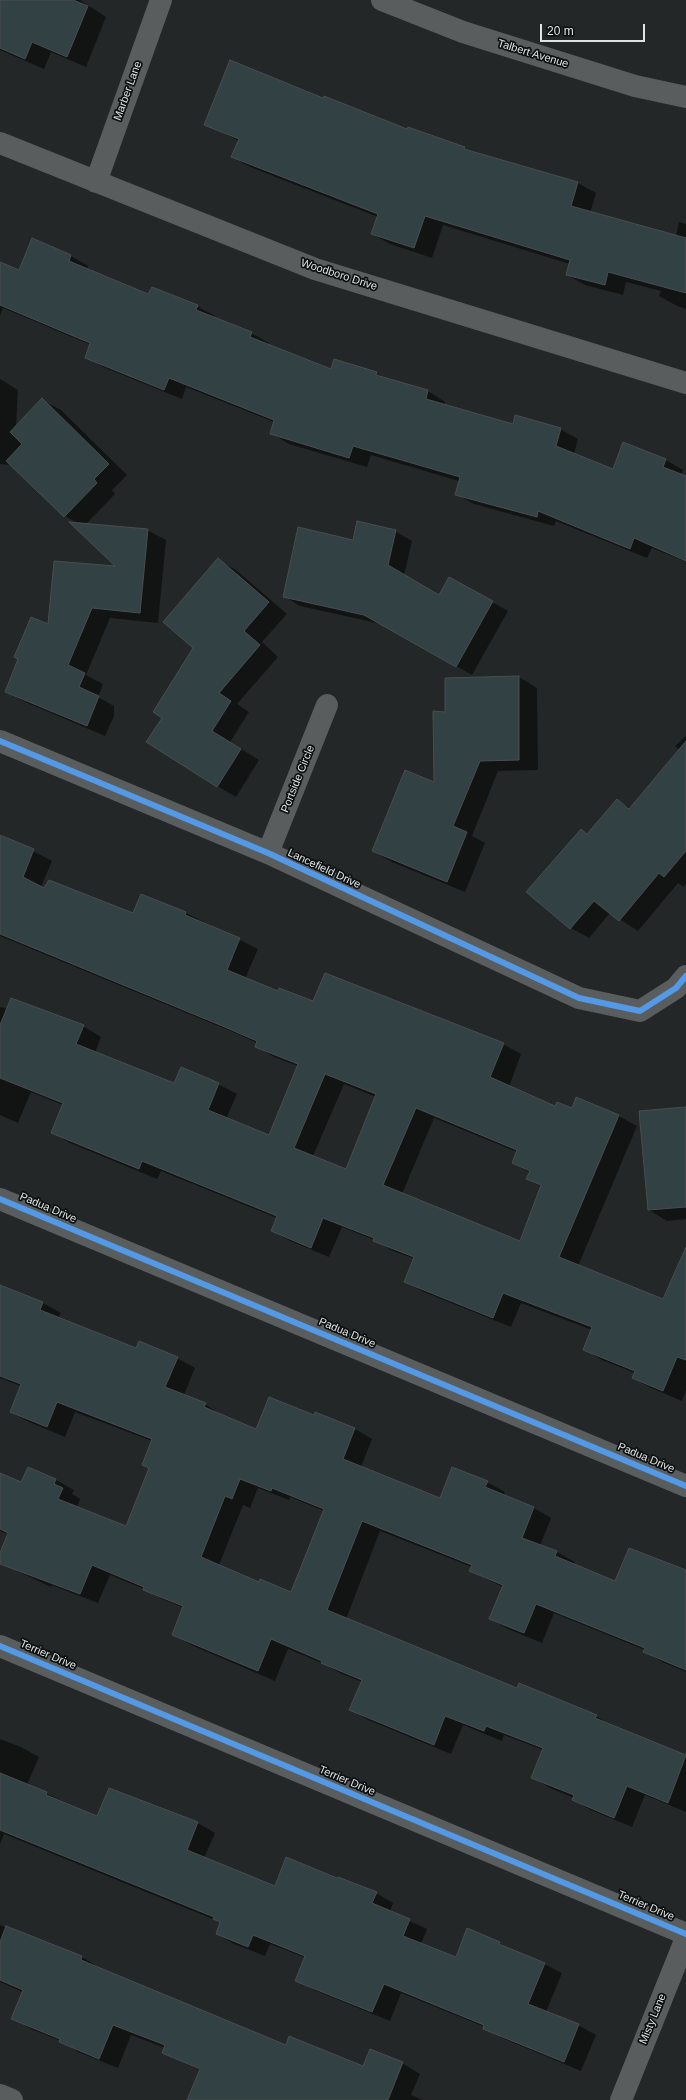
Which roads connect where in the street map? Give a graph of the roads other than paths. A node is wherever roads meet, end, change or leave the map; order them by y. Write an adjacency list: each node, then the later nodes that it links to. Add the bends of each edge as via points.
1 (161, 0): 5 (street, Marber Lane)
2 (382, 0): 3 (street, Talbert Avenue, via 463,32 635,86)
3 (686, 97)
4 (0, 143): 5 (street, Woodboro Drive)
5 (96, 182): 6 (street, Woodboro Drive, via 315,268)
6 (686, 383)
7 (327, 705): 9 (street, Portside Circle)
8 (0, 740): 9 (street, Lancefield Drive)
9 (268, 854): 10 (street, Lancefield Drive, via 578,998 640,1011 676,988)
10 (686, 976)
11 (0, 1199): 12 (street, Padua Drive)
12 (686, 1486)
13 (0, 1646): 14 (street, Terrier Drive)
14 (686, 1934)
15 (686, 1938): 18 (street, Misty Lane)
16 (0, 2095): 17 (street)
17 (12, 2100)
18 (620, 2100)

